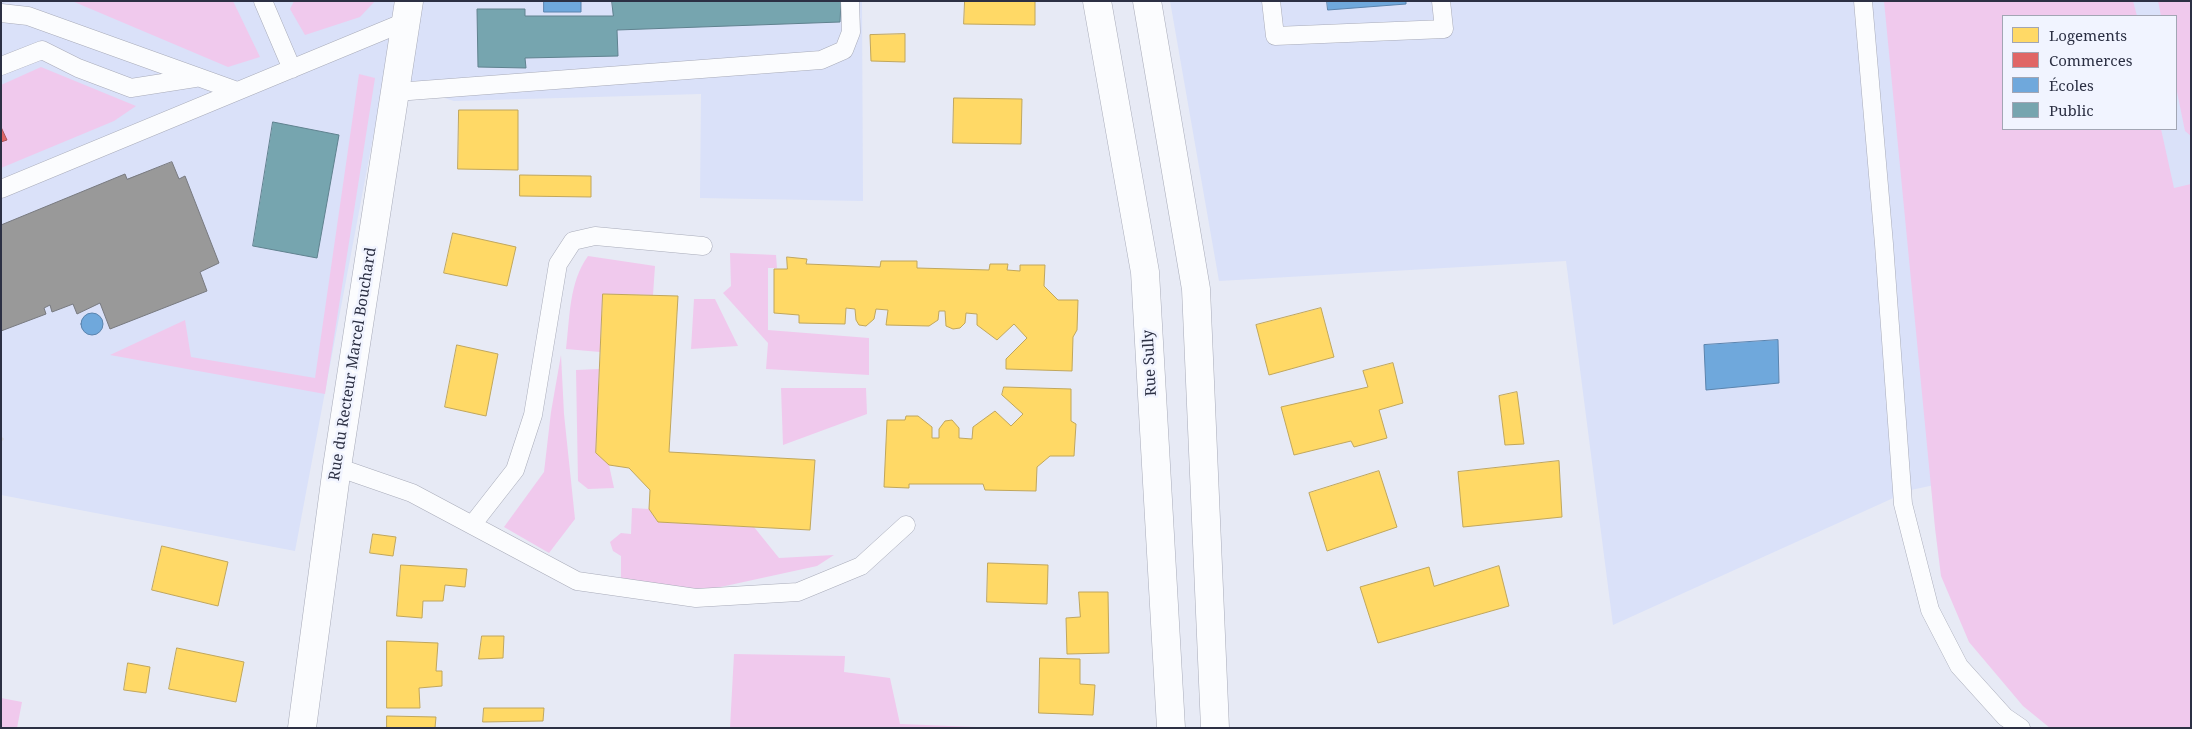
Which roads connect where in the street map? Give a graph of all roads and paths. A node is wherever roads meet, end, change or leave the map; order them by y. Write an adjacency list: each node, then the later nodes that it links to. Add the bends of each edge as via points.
1 (263, 1): 11 (lane)
2 (850, 1): 14 (lane, via 851,32 844,50 821,60)
3 (1097, 1): 21 (main road, Rue Sully, via 1145,272)
4 (1147, 1): 22 (main road, via 1196,289)
5 (1272, 1): 6 (lane, via 1275,36 1444,29)
6 (1441, 1)
7 (1863, 1): 23 (lane, via 1903,504 1930,610 1955,658 2005,717)
8 (408, 11): 11 (lane); 14 (main road, Rue du Recteur Marcel Bouchard)
9 (1, 13): 12 (lane, via 28,16)
10 (1, 66): 12 (lane, via 42,50 130,88)
11 (292, 69): 13 (lane)
12 (198, 77): 13 (lane)
13 (237, 91): 15 (lane)
14 (396, 92): 17 (main road, Rue du Recteur Marcel Bouchard)
15 (1, 189)
16 (703, 246): 18 (lane, via 595,236 573,241 558,264 533,414 516,470)
17 (337, 467): 18 (lane, via 412,493); 20 (main road, Rue du Recteur Marcel Bouchard)
18 (472, 524): 19 (lane, via 577,581 696,598 798,592 861,566)
19 (906, 525)
20 (302, 728)
21 (1171, 728)
22 (1215, 728)
23 (2021, 728)

